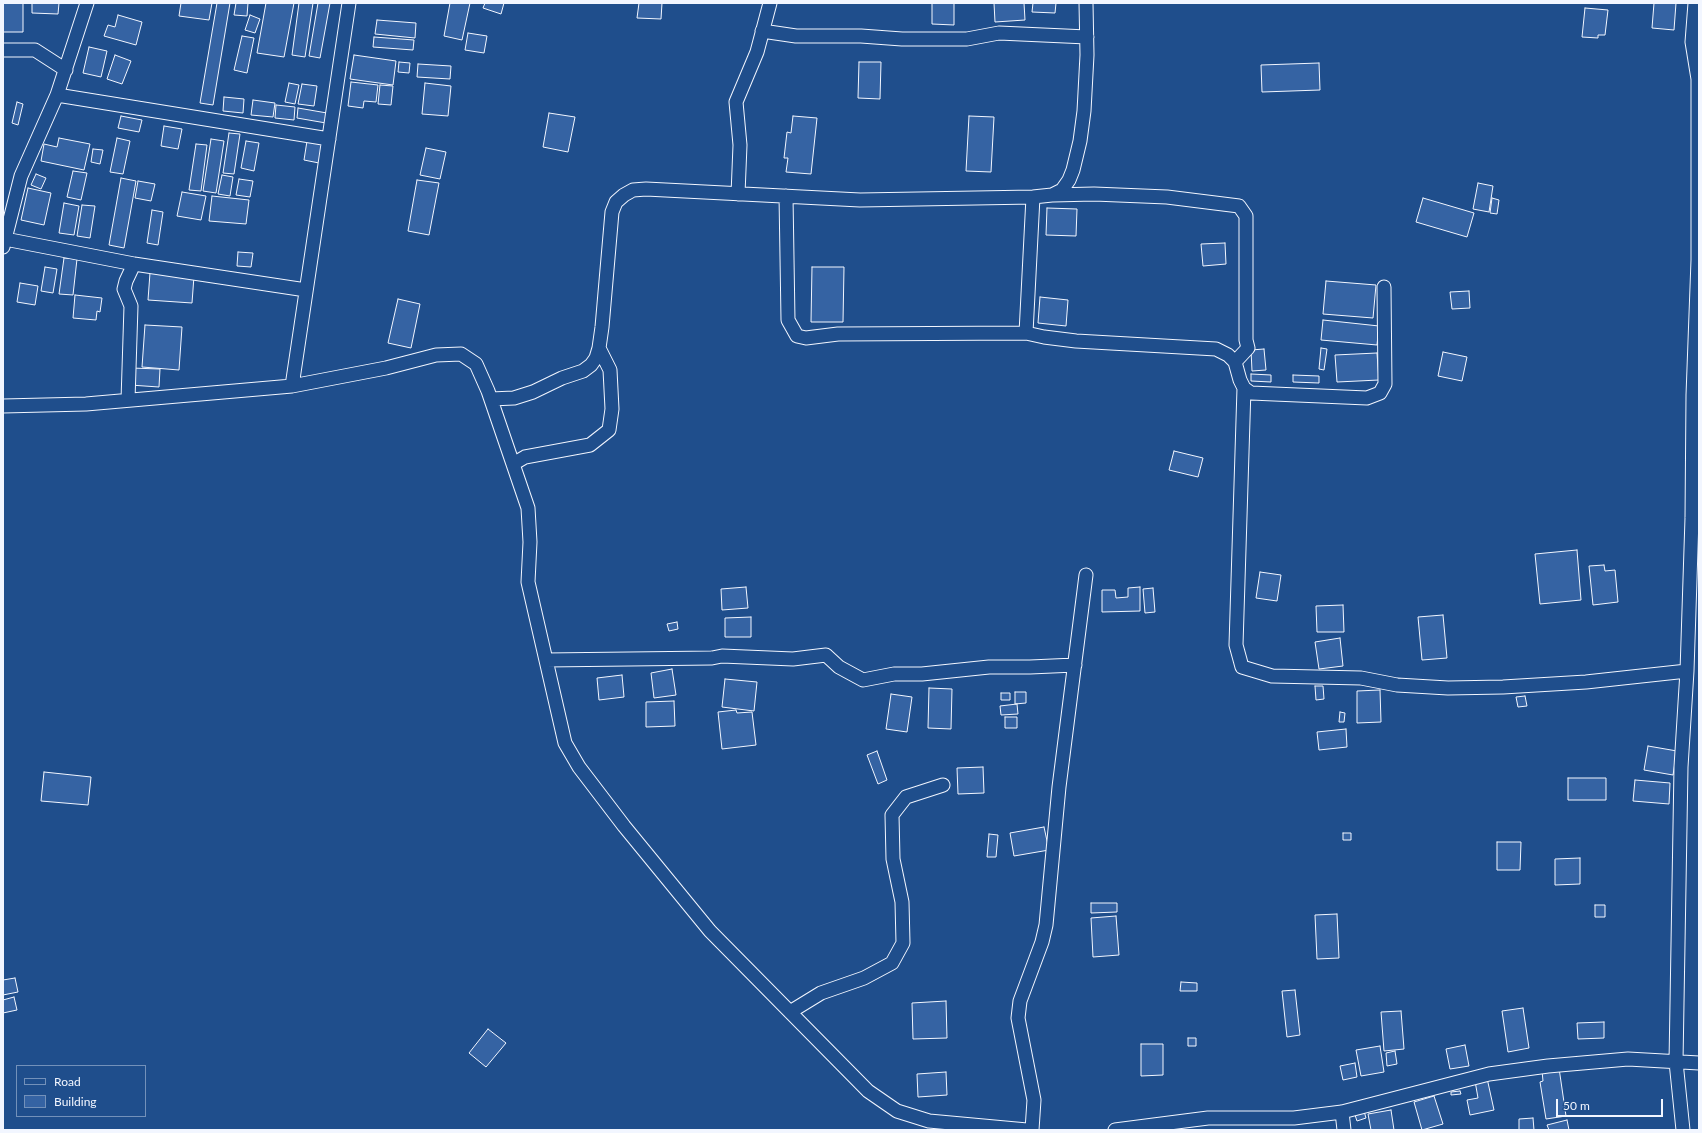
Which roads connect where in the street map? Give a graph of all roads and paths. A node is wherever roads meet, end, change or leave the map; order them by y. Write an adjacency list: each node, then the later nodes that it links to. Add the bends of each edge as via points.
1 (87, 3): 9 (street)
2 (349, 3): 11 (street)
3 (770, 3): 6 (street)
4 (1086, 3): 7 (street)
5 (1695, 3): 17 (street, via 1692,42 1698,79)
6 (762, 31): 7 (street, via 796,36 902,38 967,38 999,33); 12 (street, via 757,52 736,102 740,145)
7 (1087, 37): 13 (street, via 1080,142 1069,180 1062,190)
8 (3, 50): 9 (street, via 35,50)
9 (66, 70): 10 (street)
10 (57, 95): 11 (street); 16 (street, via 21,176)
11 (329, 139): 20 (street)
12 (738, 194): 14 (street); 22 (street, via 633,190 616,202 609,235)
13 (1052, 195): 15 (street); 23 (street, via 1167,197 1239,206 1246,216 1248,348)
14 (786, 196): 15 (street, via 860,200); 21 (street, via 788,320 797,336 806,338 838,334)
15 (1033, 197): 21 (street)
16 (4, 243): 18 (street)
17 (1699, 260): 26 (street)
18 (134, 264): 20 (street); 28 (street, via 124,289 131,306)
19 (1384, 287): 25 (street, via 1385,384 1380,393 1367,398 1251,393)
20 (306, 290): 24 (street)
21 (1026, 333): 23 (street, via 1076,341 1216,349)
22 (599, 348): 27 (street, via 596,358 583,371 514,398); 30 (street, via 610,370 612,409 609,430 590,445 525,457)
23 (1235, 362): 25 (street)
24 (292, 386): 27 (street, via 386,368 436,355 461,354 476,364); 28 (street)
25 (1244, 388): 34 (street, via 1236,645 1242,667 1272,676 1361,678 1397,685 1448,688 1586,682)
26 (1696, 396): 34 (street)
27 (491, 399): 30 (street)
28 (128, 400): 29 (street)
29 (3, 406)
30 (513, 464): 32 (street, via 528,508 528,582)
31 (1086, 575): 33 (street)
32 (546, 660): 33 (street, via 722,656 793,659 826,655 839,667 863,680 894,674 922,674 989,667); 36 (street, via 565,742 579,767 710,930)
33 (1074, 665): 43 (street, via 1046,925 1020,1002 1018,1018 1034,1100)
34 (1687, 671): 37 (street, via 1681,767)
35 (943, 785): 36 (street, via 906,797 892,815 893,859 902,902 903,943 892,963 864,978 820,993)
36 (790, 1012): 40 (street, via 868,1091)
37 (1676, 1062): 38 (street); 39 (street, via 1628,1060 1489,1074); 46 (street)
38 (1699, 1063)
39 (1342, 1112): 41 (street, via 1294,1118 1208,1118); 45 (street)
40 (925, 1126): 42 (street)
41 (1167, 1127): 44 (street)
42 (1027, 1130)
43 (1032, 1130)
44 (1115, 1130)
45 (1344, 1130)
46 (1682, 1130)

